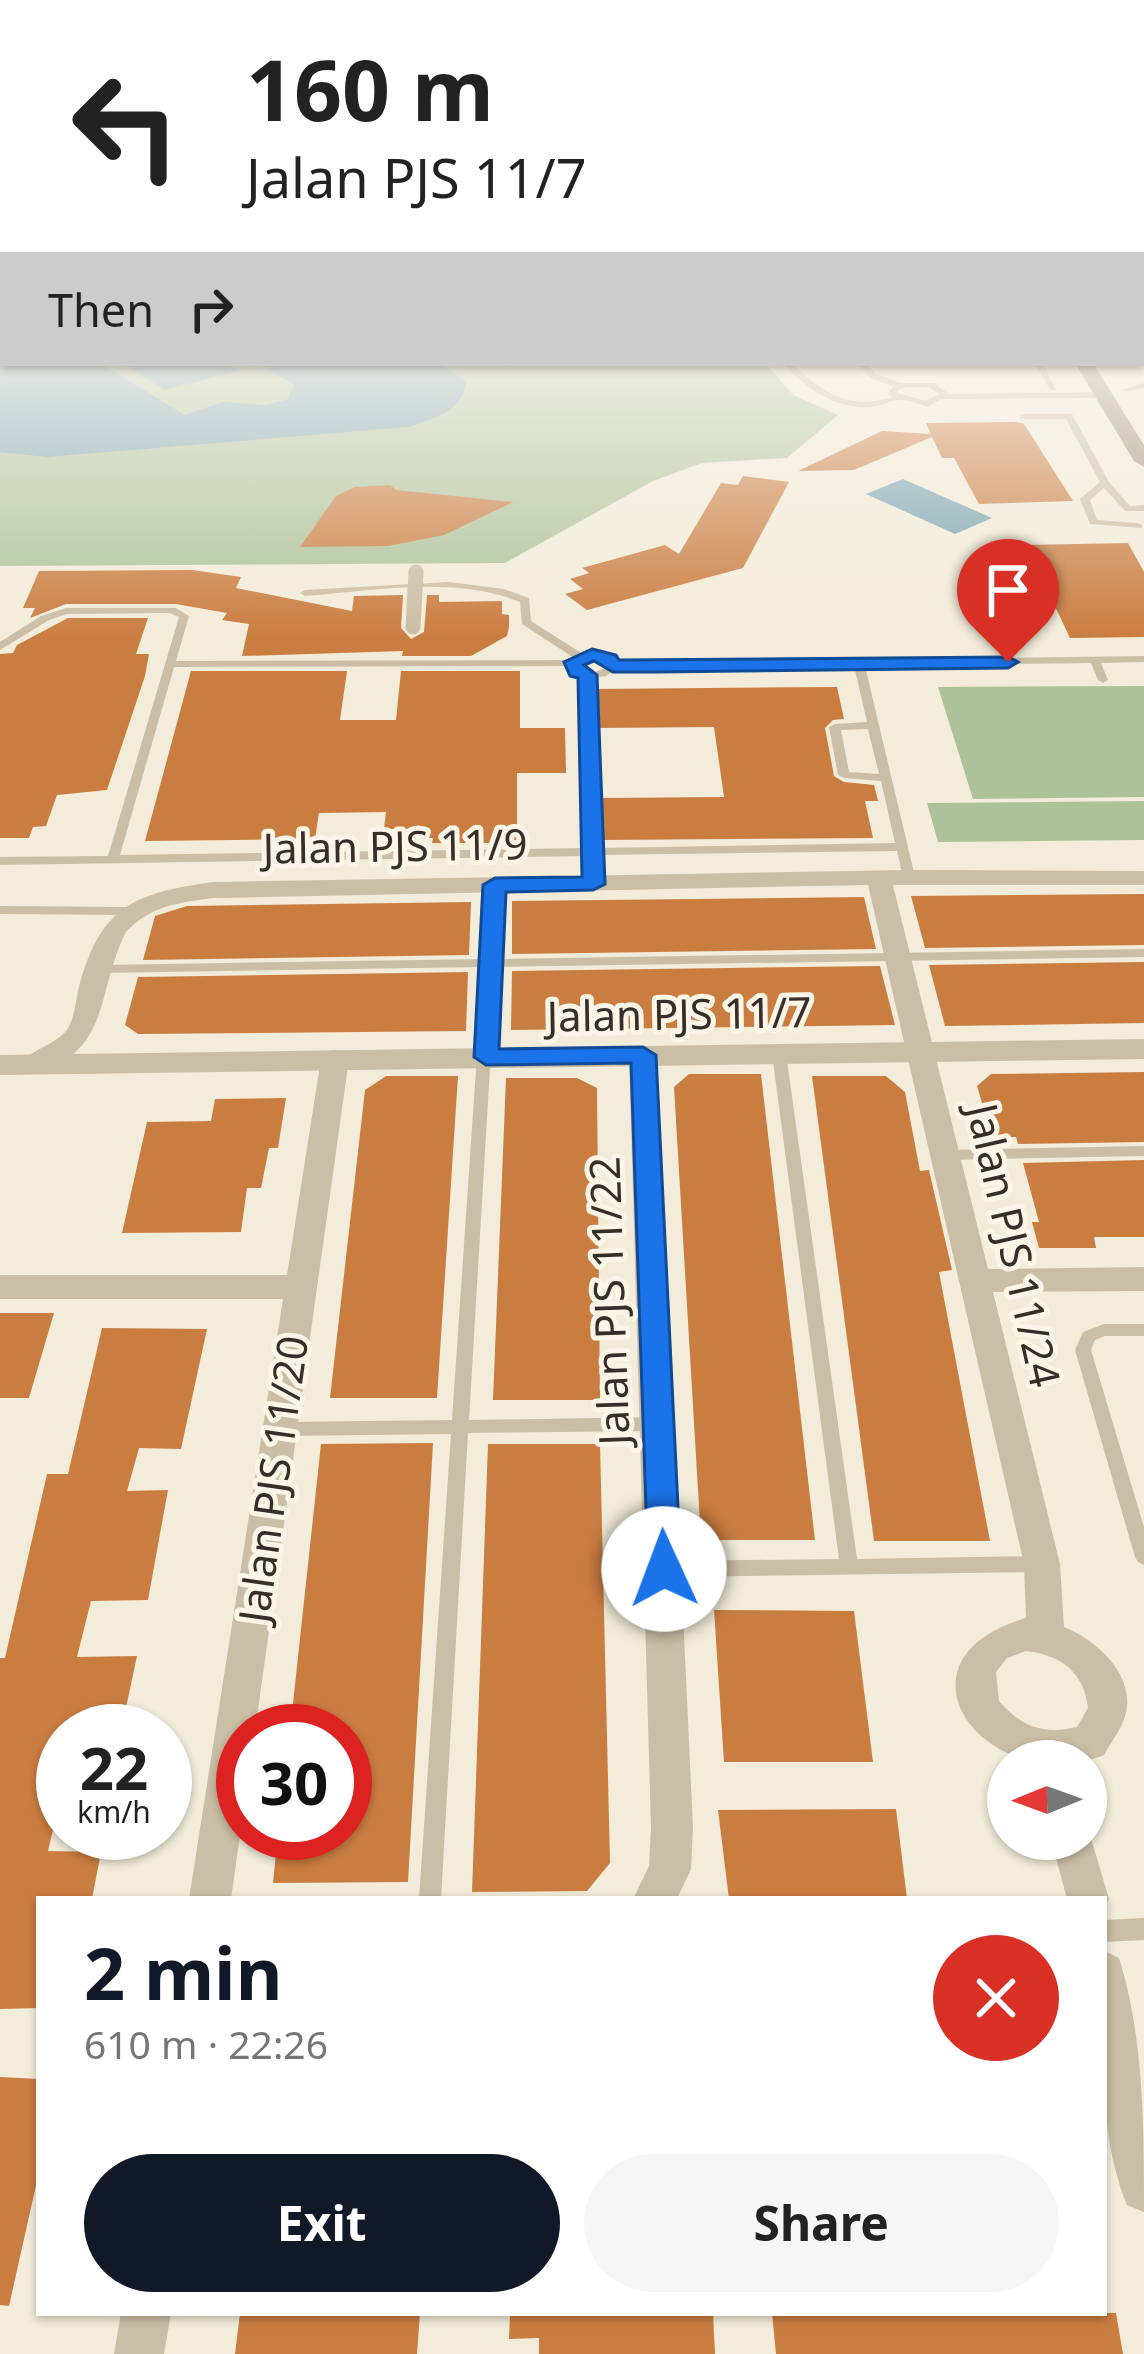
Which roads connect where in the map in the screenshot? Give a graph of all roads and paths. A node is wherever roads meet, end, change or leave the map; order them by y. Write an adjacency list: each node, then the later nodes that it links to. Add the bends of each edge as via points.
1 (1070, 418): 4 (lane)
2 (1117, 418): 3 (main road)
3 (1144, 461)
4 (1105, 483): 5 (lane, via 1128,509); 6 (lane, via 1084,502 1093,523)
5 (1144, 508)
6 (1140, 526)
7 (416, 572): 9 (street, bridge)
8 (305, 592): 12 (lane, via 509,591 525,600 526,622)
9 (413, 627)
10 (0, 647): 14 (lane, via 66,610 172,610 184,616)
11 (1144, 659): 13 (lane)
12 (577, 660): 14 (lane); 17 (lane, via 604,657); 18 (lane, via 577,671)
13 (1095, 660): 15 (lane); 19 (lane)
14 (173, 664): 26 (lane)
15 (954, 664): 16 (lane); 20 (lane)
16 (859, 665): 17 (lane); 21 (lane)
17 (613, 666): 18 (lane)
18 (588, 675): 24 (lane)
19 (1103, 680)
20 (960, 681)
21 (873, 725): 22 (lane); 22 (lane, via 835,727 844,775)
22 (886, 778): 23 (lane)
23 (902, 847): 24 (lane); 29 (lane)
24 (592, 851): 25 (lane); 31 (lane)
25 (351, 855): 26 (lane); 33 (lane)
26 (113, 860): 27 (lane)
27 (0, 861)
28 (879, 878): 29 (street, Jalan PJS 11/9); 31 (street, Jalan PJS 11/9); 37 (street, Jalan PJS 11/24)
29 (910, 878): 30 (street, Jalan PJS 11/9)
30 (1144, 878)
31 (593, 884): 32 (street, Jalan PJS 11/9)
32 (495, 885): 33 (street, Jalan PJS 11/9); 38 (lane)
33 (346, 888): 35 (street, Jalan PJS 11/9, via 185,892)
34 (0, 910): 35 (lane)
35 (127, 911): 39 (street)
36 (1144, 953): 37 (lane)
37 (899, 956): 38 (lane); 42 (street, Jalan PJS 11/24)
38 (490, 963): 39 (lane); 45 (lane)
39 (99, 969): 40 (street)
40 (81, 1031): 47 (street); 48 (street)
41 (1144, 1049): 42 (street, Jalan PJS 11/7)
42 (923, 1052): 43 (street, Jalan PJS 11/7); 51 (street, Jalan PJS 11/24)
43 (779, 1054): 44 (street, Jalan PJS 11/7); 62 (lane)
44 (643, 1055): 45 (street, Jalan PJS 11/7); 57 (street, Jalan PJS 11/22)
45 (486, 1057): 46 (street, Jalan PJS 11/7); 58 (lane)
46 (334, 1059): 47 (street, Jalan PJS 11/7); 55 (street, Jalan PJS 11/20)
47 (117, 1062): 48 (street, Jalan PJS 11/7)
48 (35, 1064): 49 (street, Jalan PJS 11/7)
49 (0, 1065)
50 (1144, 1151): 51 (lane)
51 (948, 1155): 53 (street, Jalan PJS 11/24)
52 (1144, 1279): 53 (street)
53 (978, 1281): 61 (street, Jalan PJS 11/24)
54 (0, 1287): 55 (street)
55 (300, 1287): 59 (street, Jalan PJS 11/20)
56 (1144, 1330): 60 (lane, via 1105,1330 1089,1336 1083,1350)
57 (658, 1424): 58 (lane); 63 (street, Jalan PJS 11/22)
58 (461, 1426): 59 (lane); 69 (lane)
59 (279, 1430): 68 (street, Jalan PJS 11/20)
60 (1144, 1557)
61 (1042, 1564): 62 (lane); 64 (street, Jalan PJS 11/24)
62 (849, 1566): 63 (lane)
63 (664, 1569): 70 (street, Jalan PJS 11/22, via 670,1869)
64 (1046, 1635): 65 (street, via 1004,1638 977,1664 977,1702); 66 (street, via 1085,1656 1107,1691 1108,1710)
65 (1013, 1740)
66 (1091, 1740)
67 (1078, 1860): 71 (street)
68 (210, 1896)
69 (430, 1896)
70 (656, 1896)
71 (1087, 1896)
72 (1144, 1929): 73 (lane)
73 (1107, 1930)
74 (1107, 1989): 75 (street)
75 (1144, 2188)
76 (146, 2316): 77 (street)
77 (140, 2354)

